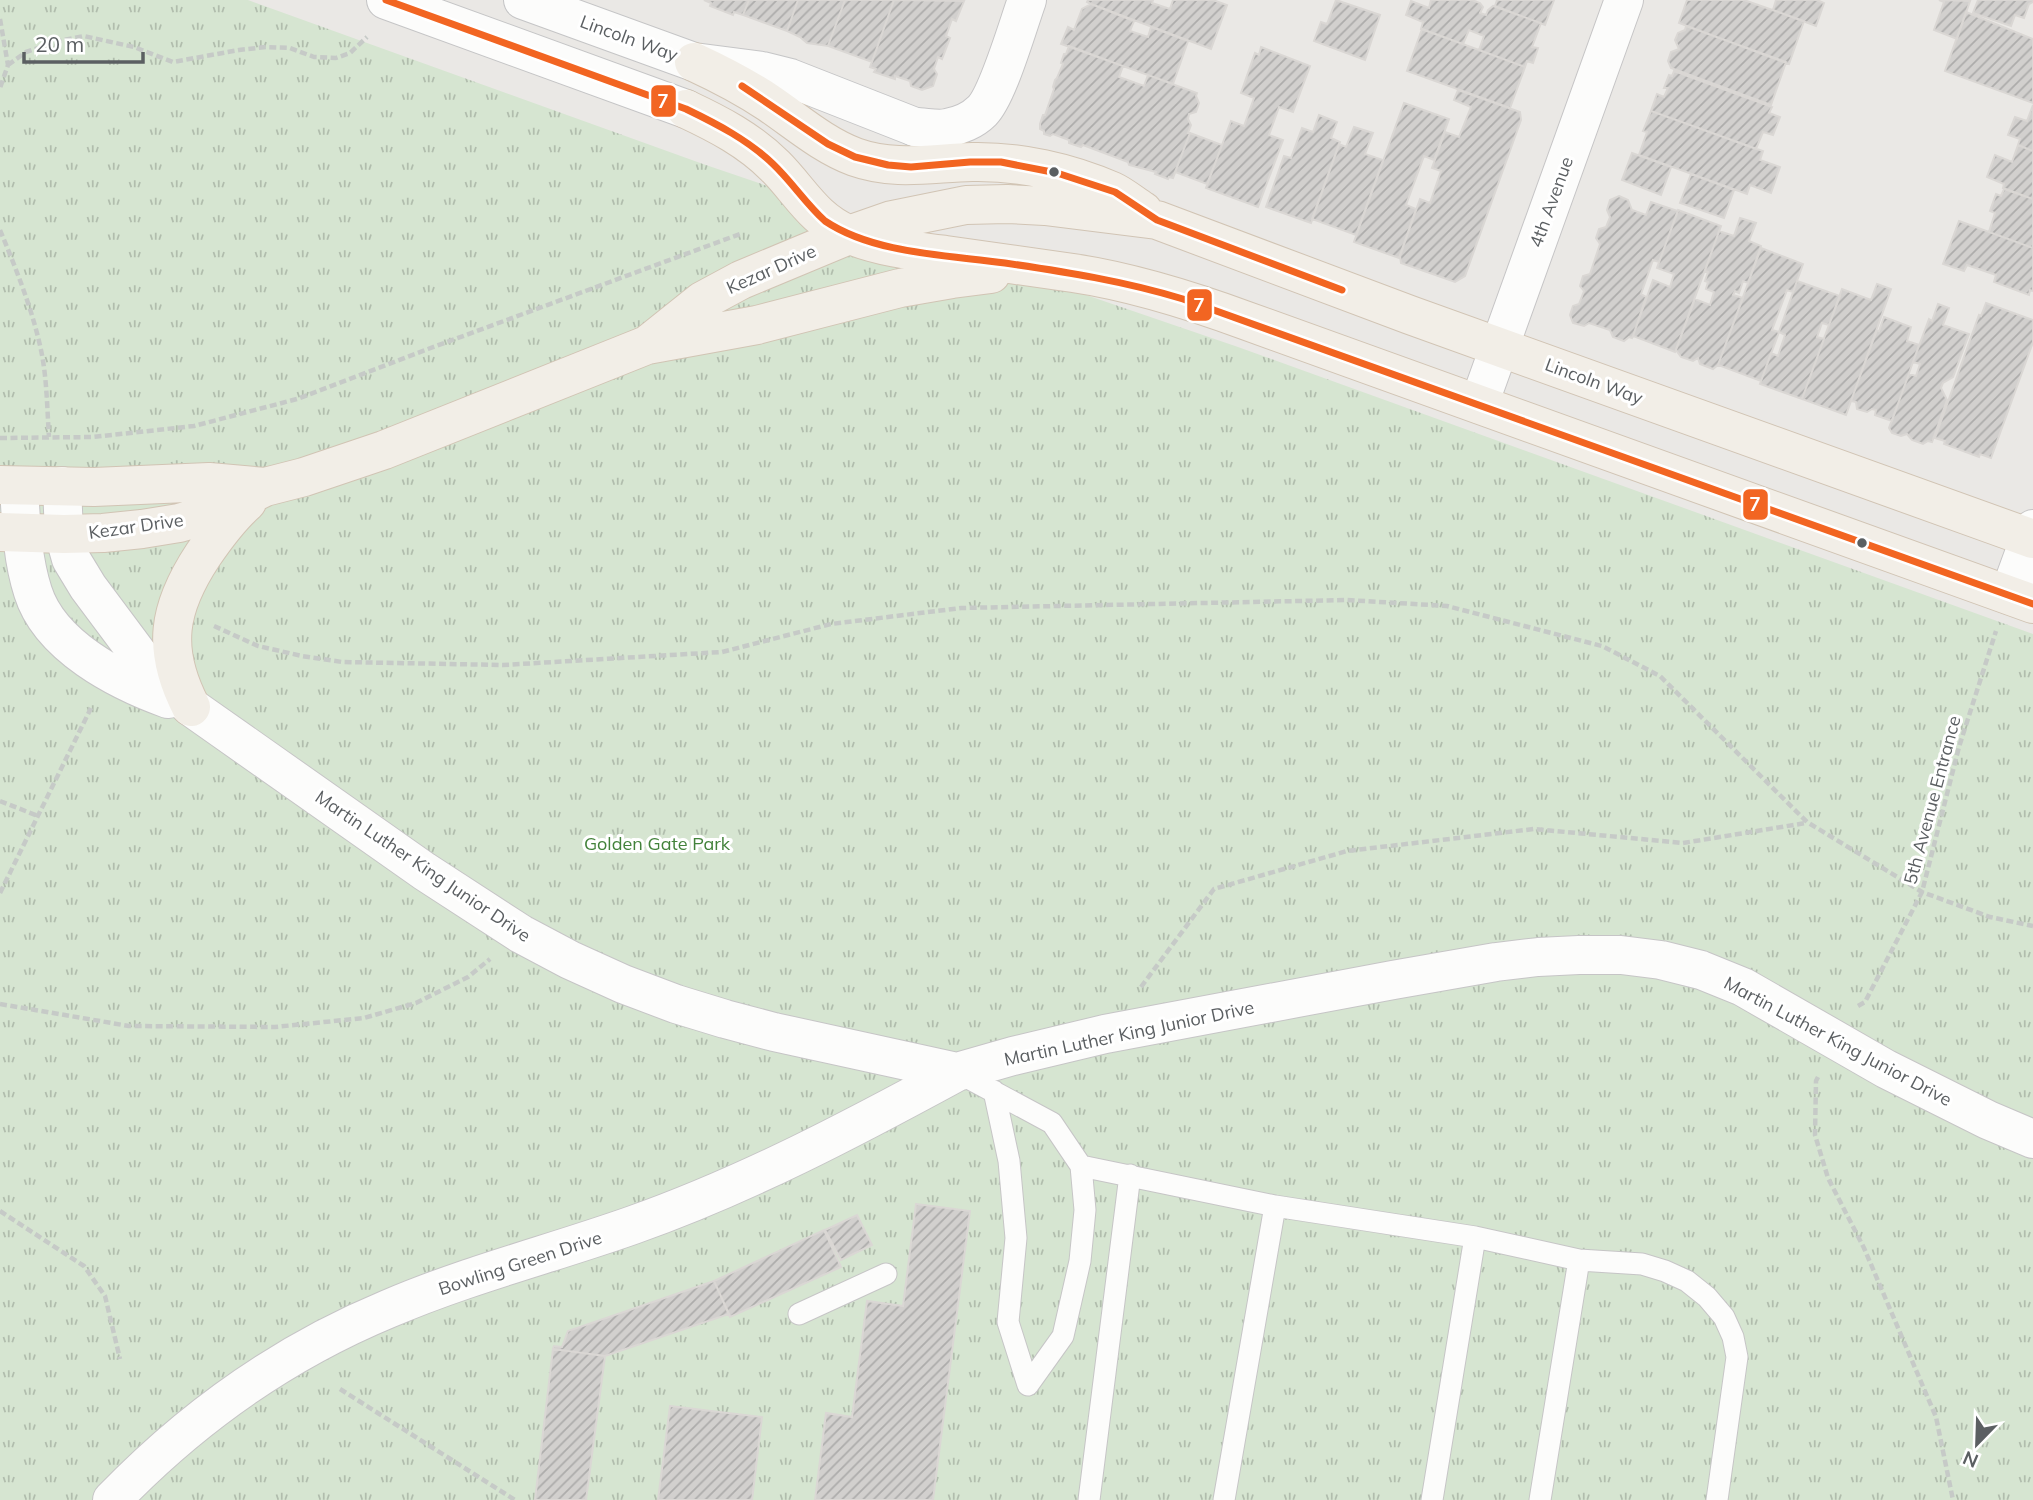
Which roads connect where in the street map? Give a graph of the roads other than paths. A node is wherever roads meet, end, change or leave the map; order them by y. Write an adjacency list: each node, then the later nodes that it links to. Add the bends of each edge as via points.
1 (386, 0): 5 (street)
2 (523, 0): 6 (street, Lincoln Way)
3 (1027, 0): 6 (street, Lincoln Way, via 986,106 980,114 945,129 915,127 790,78)
4 (1624, 0): 12 (street, 4th Avenue)
5 (426, 7): 7 (street)
6 (694, 62): 8 (main road, via 735,82 855,157 900,166 1001,162 1030,167 1115,192)
7 (686, 109): 9 (main road, via 751,145 813,212)
8 (1157, 220): 9 (main road, Kezar Drive, via 1045,206 966,205 892,220); 12 (main road, Lincoln Way)
9 (849, 235): 10 (main road, via 903,249); 11 (main road, Kezar Drive, via 731,285 702,301)
10 (1077, 273): 11 (main road, Kezar Drive, via 1038,271 952,279 757,325); 13 (main road, via 1174,295)
11 (647, 345): 16 (main road, Kezar Drive, via 374,453)
12 (1499, 347): 13 (street, 4th Avenue); 19 (main road, Lincoln Way)
13 (1479, 404): 20 (main road)
14 (10, 486): 15 (main road, Kezar Drive); 17 (street, Martin Luther King Junior Drive)
15 (62, 486): 16 (main road, Kezar Drive, via 209,482); 18 (street, Martin Luther King Junior Drive)
16 (265, 487): 18 (main road, Kezar Drive, via 210,514 179,523); 21 (main road, via 210,544 177,603 174,665)
17 (11, 532): 18 (main road, Kezar Drive); 21 (street, Martin Luther King Junior Drive, via 33,595 62,638 109,672)
18 (64, 534): 21 (street, Martin Luther King Junior Drive, via 71,559 95,598 144,662)
19 (2032, 535): 20 (street)
20 (2013, 608)
21 (191, 707): 22 (street, Martin Luther King Junior Drive, via 424,871 570,960 724,1019)
22 (957, 1072): 23 (lane); 24 (street, Martin Luther King Junior Drive, via 1105,1034 1496,962 1621,956 1701,970 1743,987 1927,1091); 32 (street, Bowling Green Drive, via 741,1181 634,1225 438,1289 342,1330 260,1376 208,1412)
23 (994, 1091): 25 (lane, via 1052,1123); 25 (lane, via 1009,1161 1016,1238 1008,1322 1028,1385 1063,1336 1080,1261 1085,1210)
24 (2033, 1139)
25 (1081, 1166): 26 (lane)
26 (1130, 1175): 27 (lane); 33 (lane)
27 (1275, 1206): 28 (lane); 34 (lane)
28 (1475, 1237): 29 (lane); 35 (lane)
29 (1579, 1260): 36 (lane); 37 (lane, via 1642,1264 1665,1271 1687,1281 1724,1317 1737,1356)
30 (886, 1274): 31 (lane)
31 (799, 1314)
32 (112, 1500)
33 (1089, 1500)
34 (1224, 1500)
35 (1432, 1500)
36 (1540, 1500)
37 (1717, 1500)

